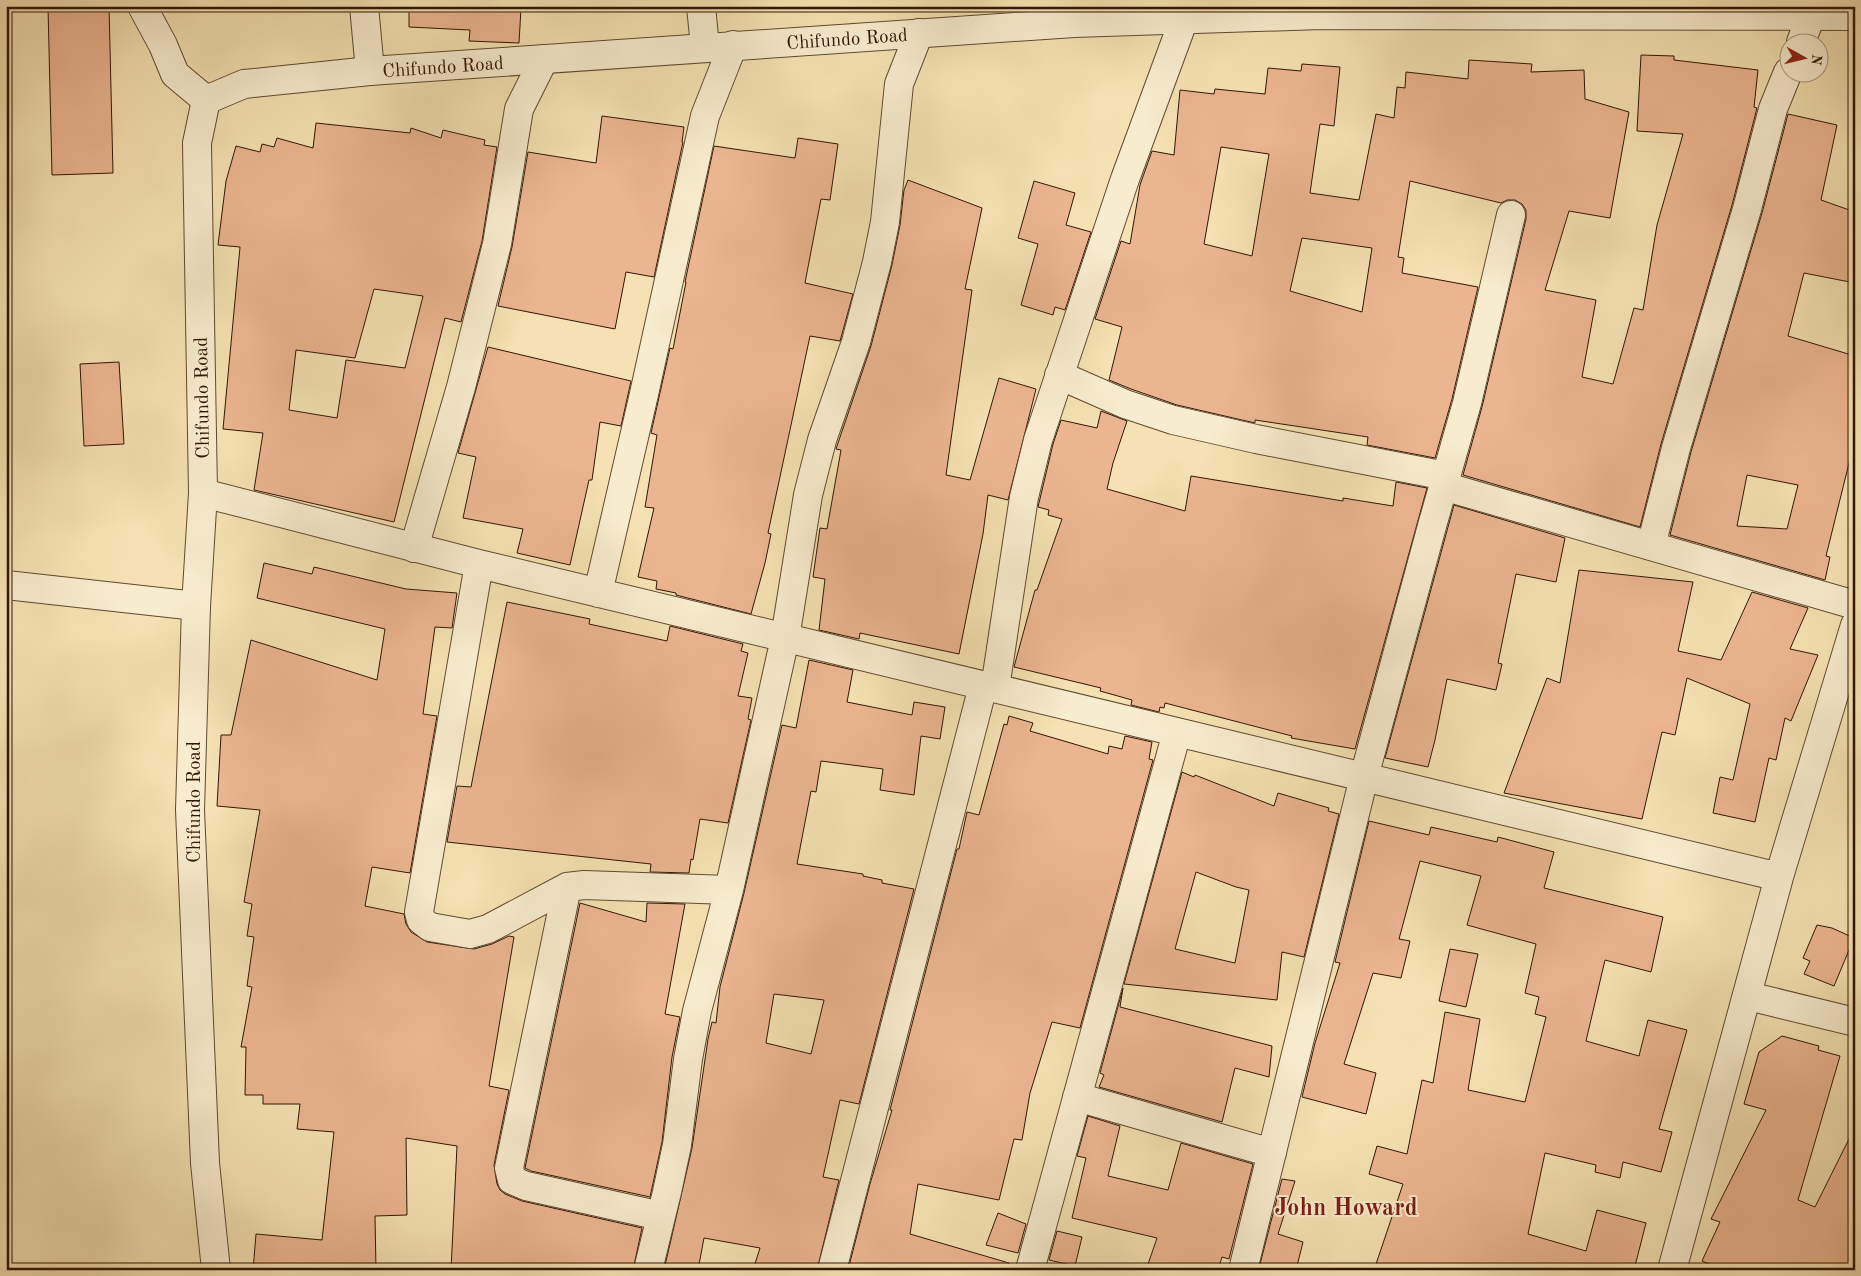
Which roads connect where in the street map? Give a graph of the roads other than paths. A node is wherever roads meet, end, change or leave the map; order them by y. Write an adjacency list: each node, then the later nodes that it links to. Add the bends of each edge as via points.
1 (142, 6): 16 (street, via 175,74)
2 (364, 6): 14 (street)
3 (701, 6): 12 (street)
4 (1320, 10): 5 (street, Chifundo Road); 8 (street, Chifundo Road)
5 (1548, 11): 6 (street, Chifundo Road)
6 (1811, 16): 7 (street, Chifundo Road); 9 (street)
7 (1855, 16)
8 (1184, 19): 10 (street, Chifundo Road); 18 (street, via 1125,179)
9 (1805, 32)
10 (919, 33): 11 (street, Chifundo Road); 29 (street, via 899,84 878,262 808,495)
11 (733, 45): 12 (street, Chifundo Road); 25 (street, via 705,116)
12 (705, 47): 13 (street, Chifundo Road)
13 (544, 59): 14 (street, Chifundo Road); 22 (street, via 519,109 498,244)
14 (370, 72): 16 (street, Chifundo Road, via 244,84)
15 (1784, 82): 21 (street, via 1676,448)
16 (206, 100): 20 (street, Chifundo Road, via 197,143)
17 (1511, 215): 19 (street)
18 (1059, 375): 19 (street, via 1125,404 1174,420); 30 (street, via 1024,497)
19 (1445, 481): 21 (street); 32 (street)
20 (203, 493): 22 (street); 27 (street, Chifundo Road)
21 (1651, 546): 26 (street)
22 (414, 548): 23 (street)
23 (479, 564): 25 (street); 34 (street, via 419,912 421,920 430,927 470,934 488,929)
24 (6, 585): 27 (street)
25 (598, 593): 29 (street)
26 (1855, 605)
27 (196, 606): 41 (street, Chifundo Road, via 190,810 205,1163)
28 (1855, 625): 33 (street)
29 (786, 638): 30 (street); 35 (street)
30 (989, 687): 31 (street); 43 (street)
31 (1177, 732): 32 (street); 38 (street)
32 (1364, 777): 33 (street); 39 (street)
33 (1779, 877): 36 (street)
34 (566, 887): 35 (street); 40 (street, via 509,1168 512,1180 526,1186)
35 (729, 890): 40 (street, via 697,1011 677,1145)
36 (1748, 996): 37 (street); 46 (street)
37 (1855, 1022)
38 (1077, 1098): 39 (street); 44 (street)
39 (1272, 1154): 45 (street)
40 (661, 1216): 42 (street)
41 (216, 1270)
42 (648, 1270)
43 (832, 1270)
44 (1030, 1270)
45 (1243, 1270)
46 (1672, 1270)

